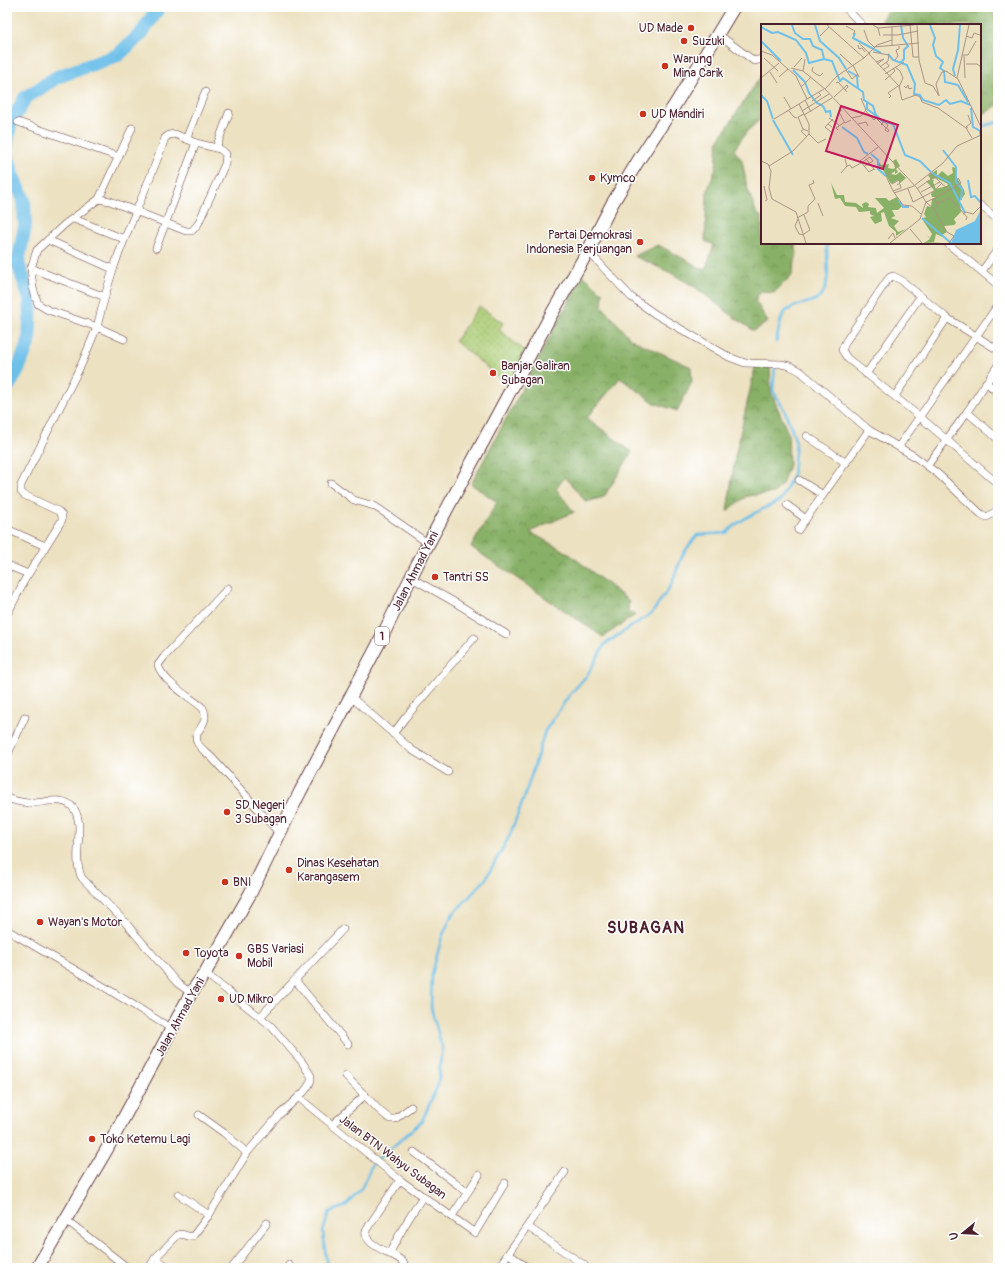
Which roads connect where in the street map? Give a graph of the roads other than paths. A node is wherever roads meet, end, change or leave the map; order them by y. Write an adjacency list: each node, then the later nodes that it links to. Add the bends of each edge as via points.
1 (734, 7): 4 (highway, Jalan Ahmad Yani / 1)
2 (845, 7): 3 (street)
3 (861, 24)
4 (718, 34): 5 (street, via 754,61); 25 (highway, Jalan Ahmad Yani / 1, via 615,198)
5 (761, 59)
6 (205, 92): 10 (street)
7 (229, 113): 12 (street)
8 (18, 122): 13 (street)
9 (132, 128): 13 (street)
10 (186, 139): 11 (street); 16 (street, via 171,134 165,138)
11 (196, 143): 12 (street); 19 (street)
12 (216, 148): 19 (street, via 226,154 226,159 196,228 189,231)
13 (119, 157): 14 (street)
14 (99, 199): 16 (street); 17 (street)
15 (981, 206): 18 (street)
16 (136, 212): 19 (street); 20 (street)
17 (74, 218): 20 (street); 21 (street)
18 (998, 220)
19 (165, 222): 23 (street)
20 (124, 239): 27 (street)
21 (48, 240): 26 (street, via 37,250); 27 (street)
22 (950, 244): 28 (street)
23 (156, 248)
24 (998, 249): 28 (street)
25 (588, 251): 45 (street, via 631,297 655,314 729,357 745,363 790,366 800,371); 61 (highway, Jalan Ahmad Yani / 1)
26 (31, 268): 30 (street); 34 (street, via 38,304)
27 (113, 269): 30 (street)
28 (982, 271): 29 (street)
29 (998, 285)
30 (105, 297): 34 (street)
31 (920, 297): 33 (street); 39 (street); 39 (street, via 894,276 886,282 842,350 847,358)
32 (998, 305): 35 (street)
33 (947, 318): 35 (street); 42 (street)
34 (97, 327): 36 (street); 62 (street, via 82,363 21,485 24,496 62,515 62,520)
35 (976, 335): 37 (street); 44 (street)
36 (124, 339)
37 (998, 350)
38 (998, 365): 40 (street)
39 (866, 374): 42 (street)
40 (986, 382): 41 (street); 43 (street)
41 (998, 393)
42 (895, 396): 44 (street)
43 (967, 412): 47 (street); 48 (street)
44 (920, 417): 48 (street); 49 (street)
45 (869, 430): 49 (street); 50 (street)
46 (807, 436): 50 (street)
47 (998, 439)
48 (947, 440): 51 (street); 54 (street)
49 (899, 446): 51 (street)
50 (846, 463): 55 (street)
51 (927, 466): 57 (street, via 981,514 987,517)
52 (800, 480): 55 (street)
53 (331, 483): 61 (street, via 354,500 374,506)
54 (998, 484)
55 (823, 495): 58 (street)
56 (787, 505): 58 (street)
57 (998, 510)
58 (806, 519): 60 (street)
59 (7, 529): 62 (street)
60 (798, 530)
61 (429, 544): 65 (highway, Jalan Ahmad Yani / 1)
62 (45, 546): 64 (street)
63 (7, 565): 64 (street)
64 (28, 574): 67 (street)
65 (410, 577): 69 (street); 71 (highway, Jalan Ahmad Yani / 1, via 380,641)
66 (228, 588): 77 (street, via 158,665 160,672 168,680 206,713 206,720 198,732 199,744)
67 (10, 604): 68 (street)
68 (7, 615)
69 (506, 634)
70 (474, 638): 73 (street)
71 (350, 696): 73 (street); 77 (highway, Jalan Ahmad Yani / 1)
72 (25, 717): 74 (street)
73 (393, 734): 75 (street, via 412,750)
74 (7, 756)
75 (448, 772)
76 (7, 798): 82 (street, via 30,803 60,801 73,808 79,821 77,863 82,878 124,921 177,983)
77 (279, 833): 80 (highway, Jalan Ahmad Yani / 1, via 250,894)
78 (343, 929): 81 (street)
79 (7, 930): 84 (street)
80 (205, 973): 82 (highway, Jalan Ahmad Yani / 1); 83 (street)
81 (295, 980): 83 (street); 85 (street)
82 (192, 993): 84 (highway, Jalan Ahmad Yani / 1)
83 (261, 1016): 88 (street, via 302,1062 311,1076 309,1085)
84 (172, 1029): 103 (highway, Jalan Ahmad Yani / 1, via 107,1149)
85 (348, 1044)
86 (346, 1076): 87 (street)
87 (365, 1095): 89 (street, via 392,1119); 91 (street)
88 (298, 1097): 91 (street, Jalan BTN Wahyu Subagan); 93 (street)
89 (410, 1107)
90 (199, 1115): 93 (street)
91 (332, 1125): 96 (street, Jalan BTN Wahyu Subagan)
92 (414, 1152): 98 (street)
93 (247, 1153): 101 (street)
94 (565, 1172): 105 (street)
95 (479, 1175): 98 (street)
96 (400, 1180): 100 (street, Jalan BTN Wahyu Subagan); 106 (street, via 365,1235)
97 (506, 1183): 102 (street, Jalan BTN Wahyu Subagan, via 475,1233)
98 (467, 1192): 102 (street)
99 (178, 1194): 101 (street)
100 (423, 1196): 102 (street, Jalan BTN Wahyu Subagan); 106 (street)
101 (209, 1215): 108 (street, via 193,1236 180,1234)
102 (452, 1216)
103 (65, 1219): 110 (highway, Jalan Ahmad Yani / 1); 111 (street)
104 (267, 1224): 114 (street)
105 (528, 1227): 107 (street); 109 (street)
106 (389, 1254): 115 (street, via 403,1262)
107 (509, 1254): 116 (street); 117 (street)
108 (155, 1258): 112 (street); 113 (street)
109 (584, 1265)
110 (37, 1268)
111 (128, 1268)
112 (149, 1268)
113 (170, 1268)
114 (232, 1268)
115 (406, 1268)
116 (498, 1268)
117 (528, 1268)

